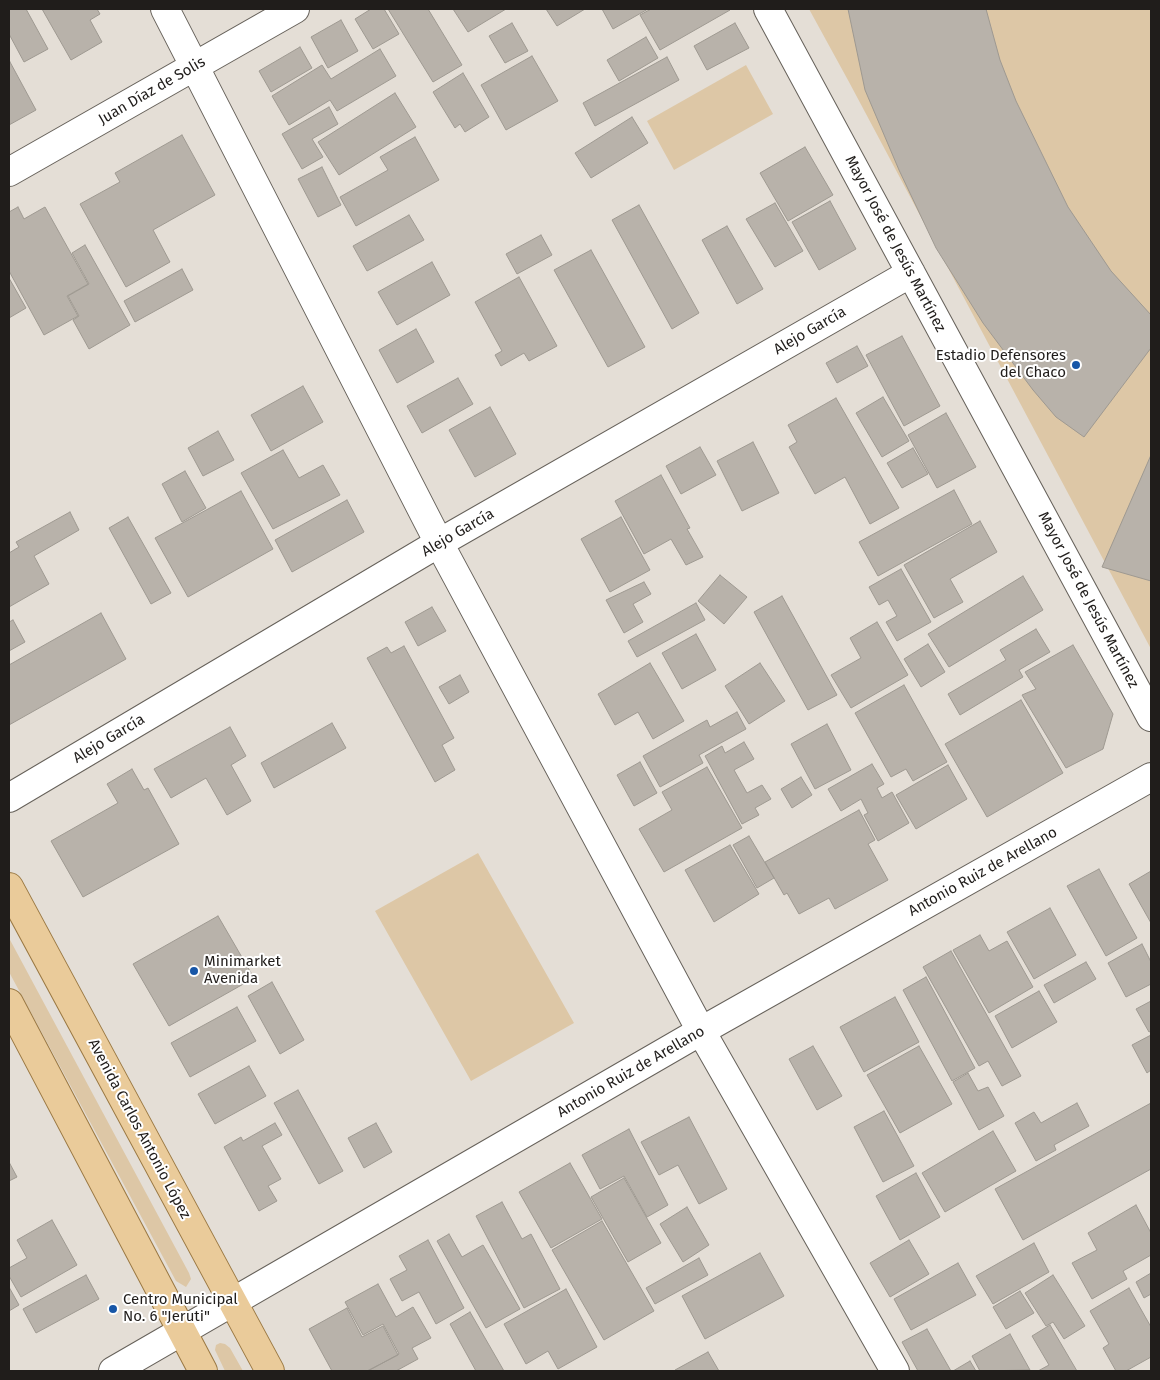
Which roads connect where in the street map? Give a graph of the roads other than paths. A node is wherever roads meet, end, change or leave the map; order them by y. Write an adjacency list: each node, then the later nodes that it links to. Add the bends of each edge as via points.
1 (166, 9): 4 (street)
2 (295, 9): 4 (street, Juan Díaz de Solis)
3 (768, 9): 6 (street, Mayor José de Jesús Martínez)
4 (196, 66): 5 (street, Juan Díaz de Solis); 7 (street)
5 (9, 172)
6 (911, 273): 7 (street, Alejo García); 8 (street, Mayor José de Jesús Martínez)
7 (439, 543): 10 (street, Alejo García); 13 (street)
8 (1151, 717)
9 (1151, 777): 13 (street, Antonio Ruiz de Arellano)
10 (9, 798)
11 (9, 887): 14 (main road, Avenida Carlos Antonio López)
12 (9, 1003): 15 (main road)
13 (701, 1031): 14 (street, Antonio Ruiz de Arellano); 19 (street)
14 (233, 1303): 15 (street, Antonio Ruiz de Arellano); 18 (main road, Avenida Carlos Antonio López)
15 (181, 1332): 16 (street, Antonio Ruiz de Arellano); 17 (main road)
16 (113, 1371)
17 (203, 1371)
18 (270, 1371)
19 (895, 1371)

